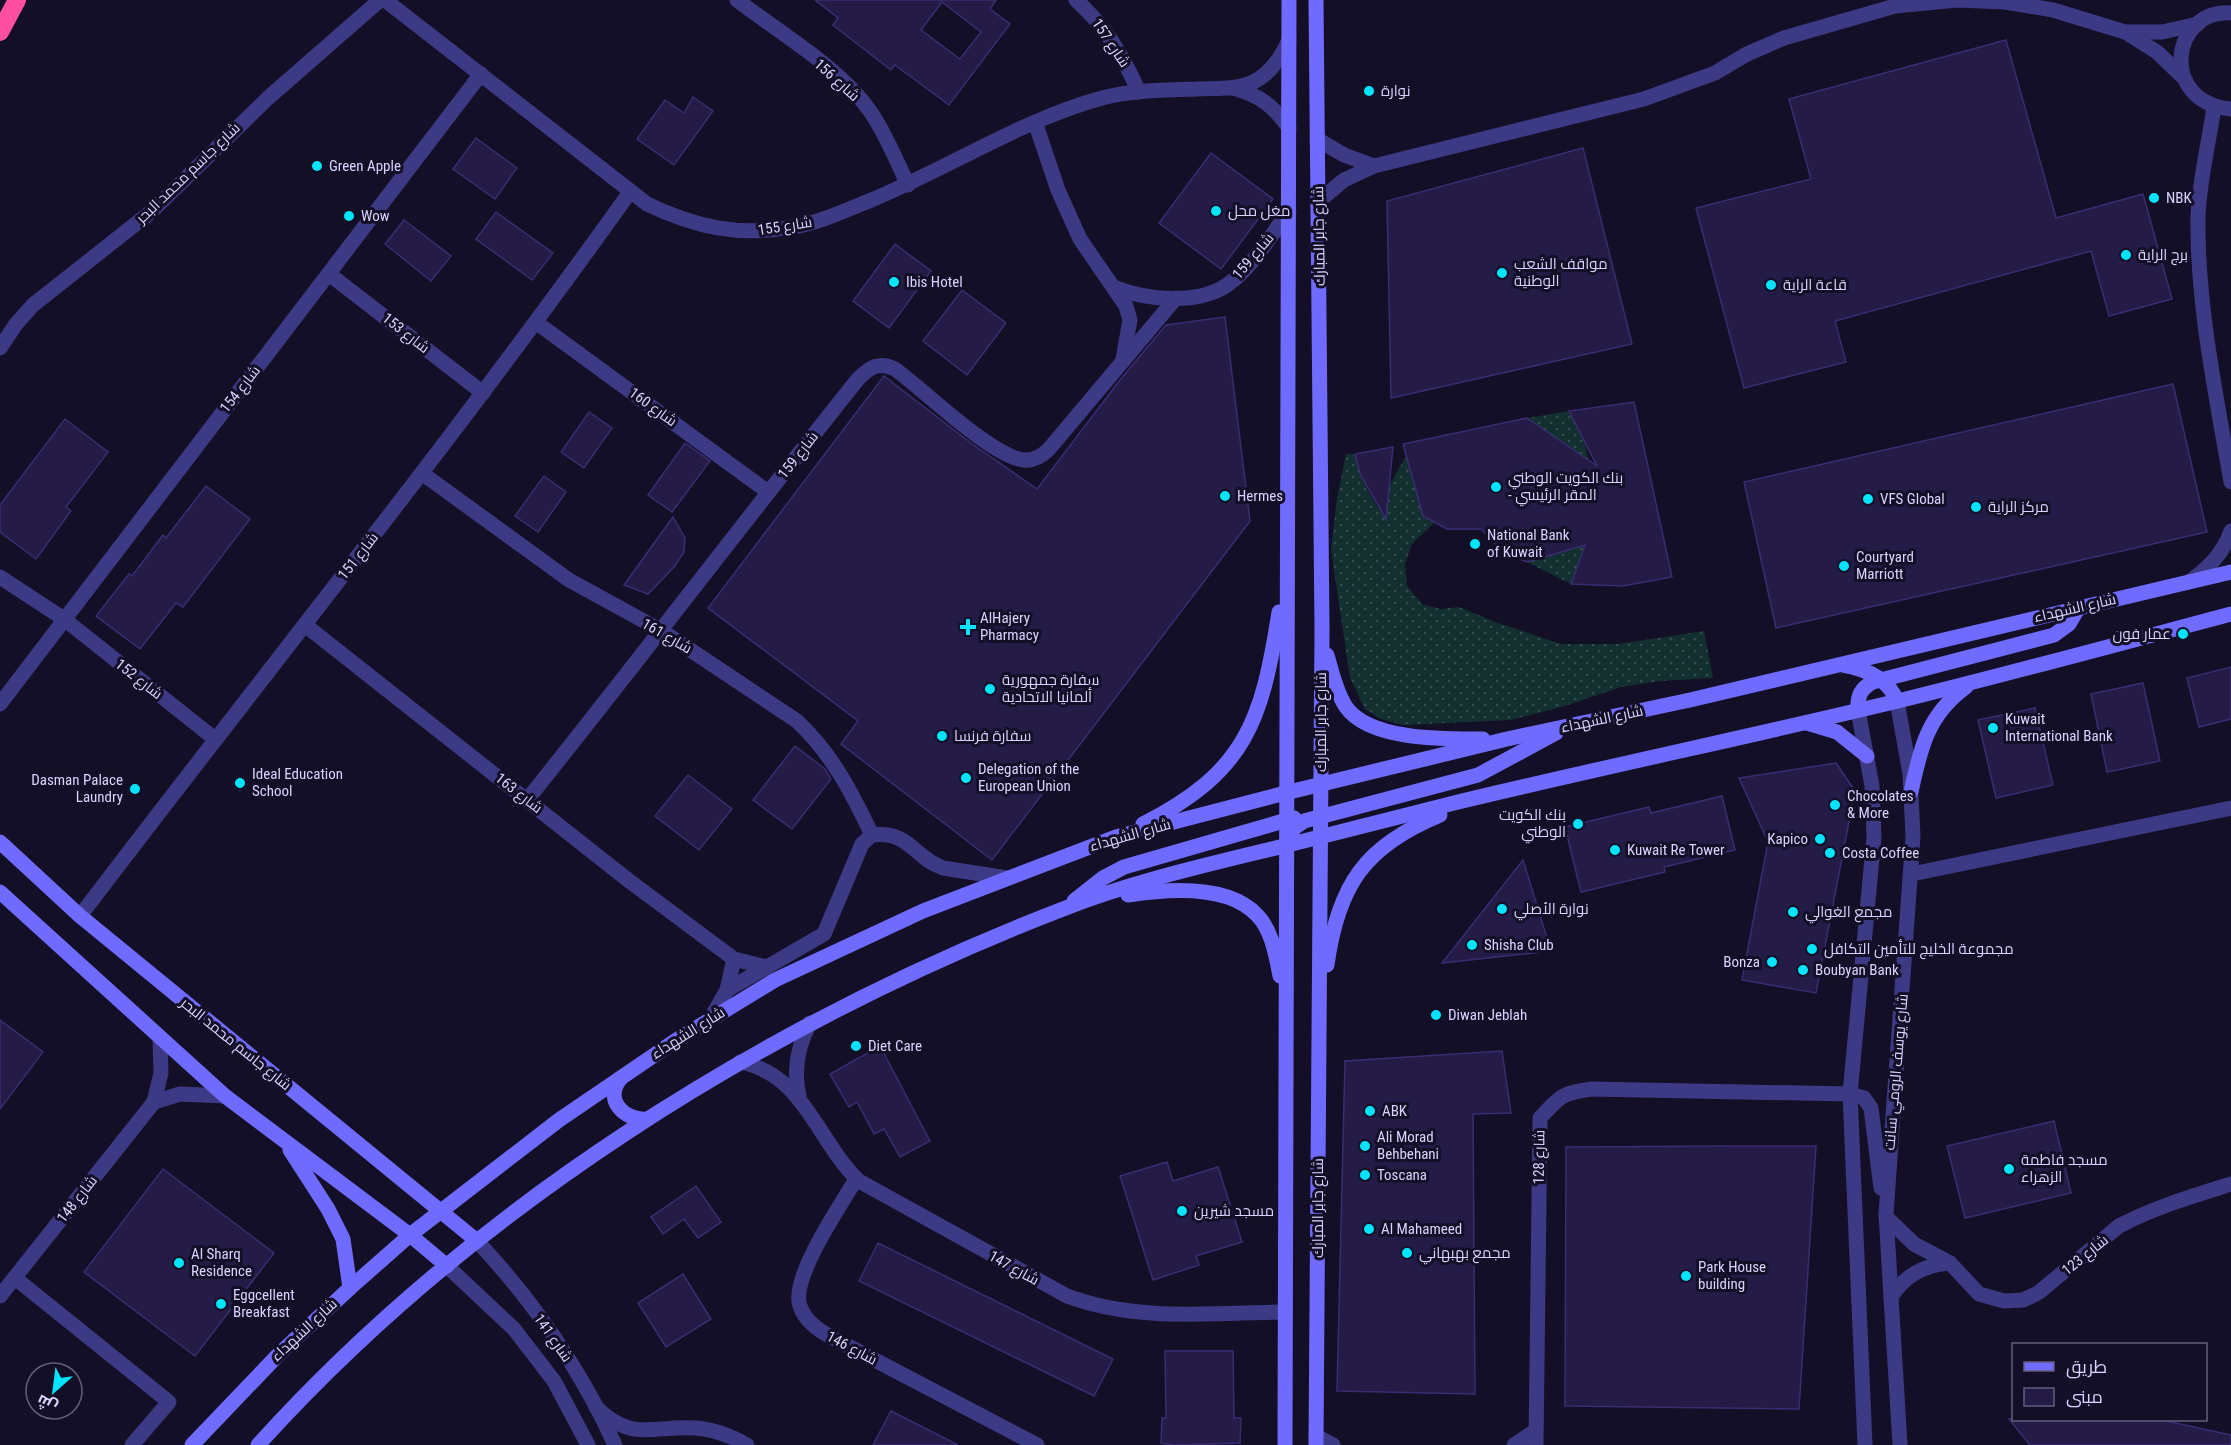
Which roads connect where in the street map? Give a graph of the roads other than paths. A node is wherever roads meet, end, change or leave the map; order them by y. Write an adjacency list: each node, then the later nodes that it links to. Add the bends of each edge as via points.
1 (380, 0): 33 (street, شارع جاسم محمد البحر, via 260,105 152,211 33,305)
2 (384, 0): 15 (street, شارع 155)
3 (737, 0): 25 (street, شارع 156, via 852,90 879,125)
4 (1076, 0): 18 (street, شارع 157, via 1107,32)
5 (1289, 0): 13 (main road, شارع جابر المبارك)
6 (1316, 0): 23 (main road, شارع جابر المبارك)
7 (14, 7): 11 (highway); 14 (highway)
8 (2231, 7): 10 (street)
9 (2231, 13): 10 (street)
10 (2204, 20): 12 (street, via 2162,32); 16 (street, via 2187,38 2181,54)
11 (0, 32)
12 (2125, 32): 16 (street, via 2157,52); 24 (street, via 2053,10 2005,2 1957,0 1895,6 1784,38 1714,73 1644,99)
13 (1289, 40): 17 (street, شارع 155, via 1268,72); 22 (main road, شارع جابر المبارك)
14 (0, 45)
15 (481, 74): 26 (street, شارع 155); 29 (street, شارع 154)
16 (2184, 78): 19 (street, via 2197,97)
17 (1233, 88): 18 (street, شارع 155); 22 (street, شارع 155, via 1266,101)
18 (1139, 92): 21 (street, شارع 155, via 1102,98)
19 (2214, 107): 20 (street); 37 (street, via 2198,214 2200,273)
20 (2231, 109)
21 (1035, 123): 25 (street, شارع 155); 30 (street, via 1080,239)
22 (1289, 128): 28 (main road, شارع جابر المبارك)
23 (1317, 139): 24 (street); 27 (main road, شارع جابر المبارك)
24 (1374, 166): 27 (street, via 1344,180)
25 (908, 185): 26 (street, شارع 155, via 822,219 794,227 747,232 691,223)
26 (630, 192): 32 (street, شارع 151)
27 (1319, 201): 48 (main road, شارع جابر المبارك)
28 (1289, 211): 31 (street, شارع 159, via 1234,280 1213,292); 40 (main road, شارع جابر المبارك)
29 (329, 274): 35 (street, شارع 153); 46 (street, شارع 154)
30 (1116, 288): 31 (street, شارع 159, via 1149,298); 34 (street, via 1130,320)
31 (1176, 298): 34 (street, شارع 159)
32 (537, 323): 35 (street, شارع 151); 38 (street, شارع 160)
33 (0, 348)
34 (1122, 364): 38 (street, شارع 159, via 1049,449 1031,460 1011,456 987,442 895,369 881,364 873,366 858,379)
35 (483, 393): 36 (street, شارع 151)
36 (423, 474): 47 (street, شارع 151); 49 (street, شارع 161, via 568,580)
37 (2231, 482)
38 (768, 492): 49 (street, شارع 159)
39 (2231, 531): 43 (street, via 2216,558)
40 (1287, 559): 63 (main road, شارع جابر المبارك); 71 (main road, via 1269,674 1245,741 1226,767 1204,787)
41 (2231, 572): 43 (main road, شارع الشهداء)
42 (0, 577): 46 (street)
43 (2189, 582): 44 (main road, شارع الشهداء)
44 (2079, 607): 50 (main road, شارع الشهداء); 51 (main road, via 2069,624 2054,636)
45 (2231, 614): 52 (main road)
46 (64, 619): 54 (street, شارع 154); 58 (street, شارع 152)
47 (305, 625): 58 (street, شارع 151); 65 (street, شارع 163)
48 (1322, 630): 59 (main road, via 1339,695 1347,709 1364,722 1406,734); 61 (main road, شارع جابر المبارك)
49 (662, 631): 65 (street, شارع 159); 69 (street, شارع 161, via 797,721 815,738 848,783)
50 (1837, 664): 51 (main road); 57 (main road, شارع الشهداء)
51 (1882, 679): 53 (main road); 55 (main road, via 1862,690)
52 (1971, 683): 53 (main road); 62 (main road, via 1946,702 1931,723)
53 (1897, 701): 55 (main road); 62 (street, شارع يوسف الرومي سانت)
54 (0, 704)
55 (1858, 710): 56 (main road); 60 (street)
56 (1798, 723): 60 (main road, via 1831,729); 64 (main road)
57 (1571, 725): 59 (main road, شارع الشهداء); 67 (main road, via 1478,775)
58 (215, 739): 79 (street, شارع 151)
59 (1507, 739): 61 (main road, شارع الشهداء)
60 (1867, 756): 90 (street, via 1874,837)
61 (1321, 784): 63 (main road, شارع الشهداء); 67 (main road, شارع جابر المبارك); 68 (main road, via 1311,808)
62 (1911, 792): 74 (street, شارع يوسف الرومي سانت)
63 (1285, 793): 68 (main road, شارع جابر المبارك); 71 (main road, شارع الشهداء)
64 (1492, 794): 70 (main road); 86 (main road, via 1403,832 1362,866 1346,892 1335,923)
65 (527, 800): 80 (street, شارع 163)
66 (2231, 808): 74 (street)
67 (1320, 816): 70 (main road, شارع جابر المبارك); 73 (main road, via 1298,825)
68 (1286, 820): 73 (main road, شارع جابر المبارك); 78 (main road, via 1124,867)
69 (872, 835): 75 (street, via 894,835 934,865); 81 (street, via 862,843 824,934)
70 (1320, 836): 73 (main road); 86 (main road, شارع جابر المبارك)
71 (1116, 837): 75 (main road, شارع الشهداء)
72 (0, 842): 79 (main road, شارع جاسم محمد البحر)
73 (1286, 845): 77 (main road, via 1191,868); 83 (main road, شارع جابر المبارك)
74 (1912, 874): 99 (street, شارع يوسف الرومي سانت)
75 (1007, 878): 84 (main road, شارع الشهداء, via 843,947 775,980)
76 (0, 892): 87 (main road)
77 (1089, 900): 78 (main road); 83 (main road, via 1158,892 1210,894 1243,904 1258,915 1269,935)
78 (1068, 907): 85 (main road, via 1006,930)
79 (80, 916): 98 (main road, شارع جاسم محمد البحر)
80 (734, 959): 81 (street, شارع 163); 82 (street)
81 (766, 967): 82 (street)
82 (727, 990): 84 (street)
83 (1286, 1015): 108 (main road, شارع جابر المبارك)
84 (711, 1018): 89 (main road, شارع الشهداء)
85 (810, 1023): 88 (main road); 92 (street, شارع 147, via 796,1060)
86 (1319, 1028): 112 (main road, شارع جابر المبارك)
87 (160, 1038): 91 (main road); 93 (street, شارع 148, via 161,1073)
88 (740, 1062): 92 (street, شارع 147, via 774,1074); 94 (main road)
89 (625, 1073): 94 (main road, via 614,1090 615,1100 627,1117); 98 (main road, شارع الشهداء)
90 (1850, 1094): 99 (street, via 1864,1098 1871,1108); 111 (street, شارع 128, via 1591,1089 1566,1093 1540,1118); 124 (street)
91 (225, 1095): 93 (street, via 188,1093); 95 (main road)
92 (800, 1099): 96 (street, شارع 147, via 833,1152)
93 (154, 1102): 104 (street, شارع 148)
94 (647, 1119): 101 (main road)
95 (284, 1140): 100 (main road); 105 (main road, via 343,1239)
96 (856, 1179): 108 (street, شارع 147, via 1037,1281 1086,1303 1146,1314); 120 (street, شارع 146, via 802,1279 798,1299 803,1313 832,1338)
97 (2231, 1184): 102 (street, شارع 123, via 2155,1208 2119,1226 2044,1288 2023,1300 1984,1297)
98 (440, 1211): 100 (main road, شارع الشهداء); 101 (main road, شارع جاسم محمد البحر)
99 (1886, 1216): 102 (street, شارع 123, via 1914,1244); 107 (street, شارع يوسف الرومي سانت)
100 (410, 1234): 103 (main road); 105 (main road, شارع الشهداء)
101 (477, 1241): 103 (main road); 109 (street, شارع 141, via 546,1326)
102 (1950, 1263): 107 (street, via 1918,1271 1902,1282)
103 (447, 1266): 115 (main road, via 353,1347); 116 (street, شارع 141, via 514,1329 554,1381)
104 (15, 1278): 106 (street, شارع 148); 113 (street, via 169,1402)
105 (350, 1288): 114 (main road, شارع الشهداء, via 270,1363)
106 (0, 1296)
107 (1891, 1297): 125 (street, شارع يوسف الرومي سانت)
108 (1285, 1312): 121 (main road, شارع جابر المبارك)
109 (596, 1407): 110 (street, via 624,1426); 117 (street, شارع 141)
110 (652, 1431): 118 (street); 119 (street, via 707,1429)
111 (1535, 1438): 123 (street)
112 (1316, 1441): 122 (street)
113 (132, 1445)
114 (192, 1445)
115 (258, 1445)
116 (588, 1445)
117 (615, 1445)
118 (637, 1445)
119 (747, 1445)
120 (1037, 1445)
121 (1285, 1445)
122 (1333, 1445)
123 (1514, 1445)
124 (1865, 1445)
125 (1900, 1445)

